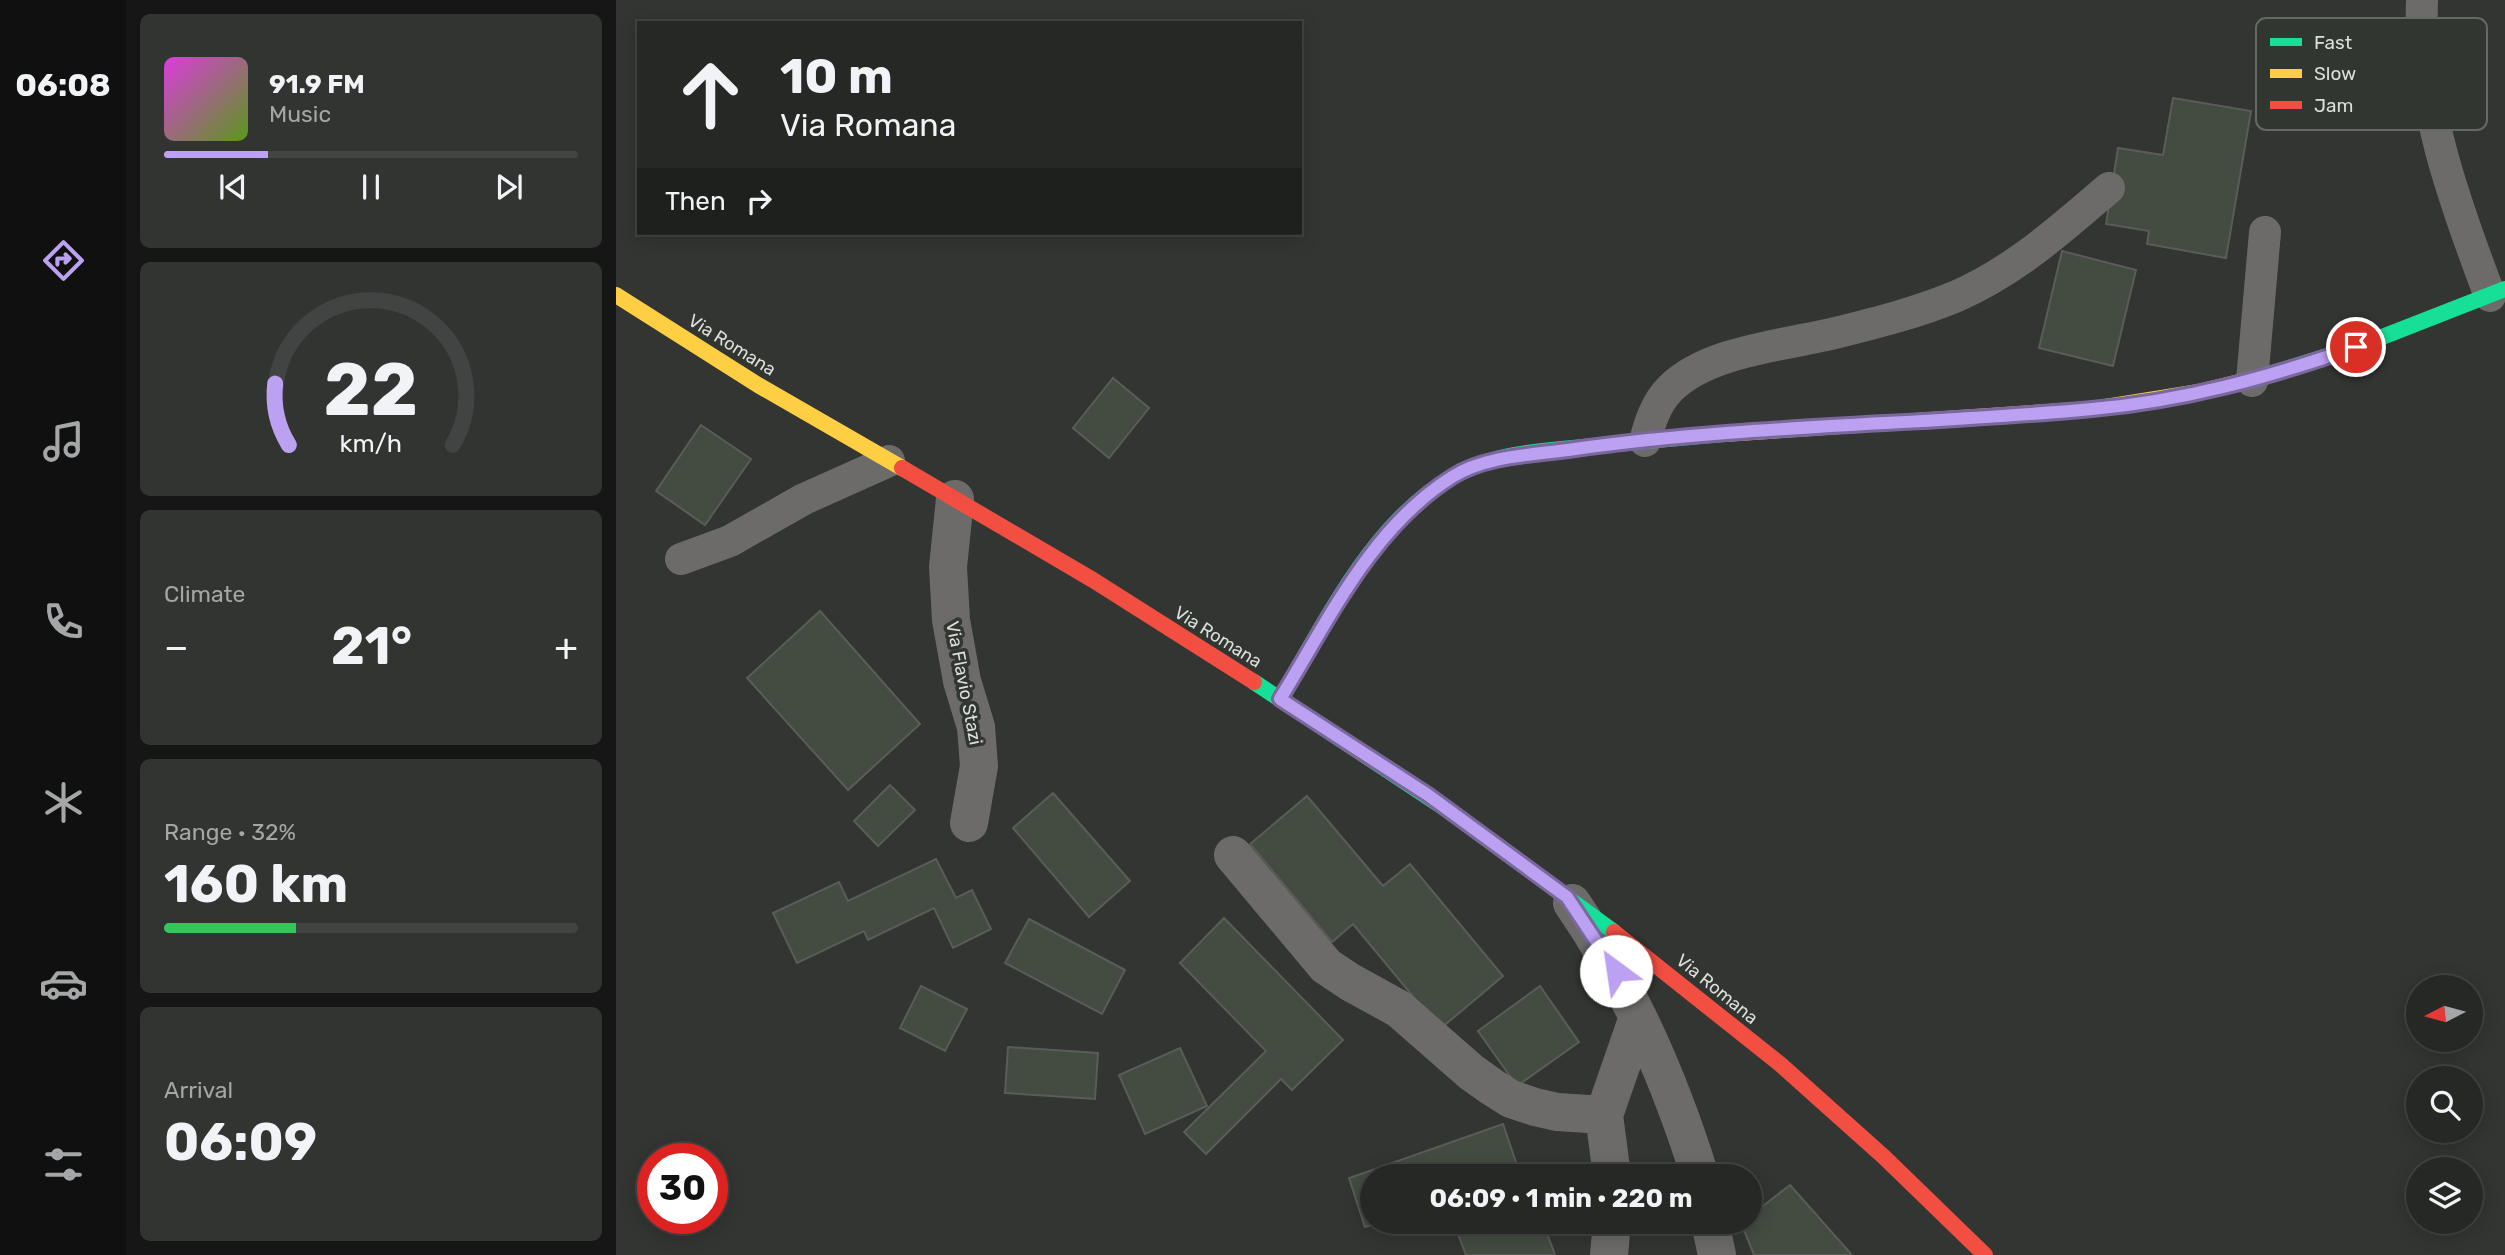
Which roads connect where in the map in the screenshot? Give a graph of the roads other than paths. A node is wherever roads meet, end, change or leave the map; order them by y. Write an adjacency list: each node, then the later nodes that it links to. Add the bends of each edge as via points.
1 (2421, 0): 2 (lane)
2 (2422, 18)
3 (2437, 130): 6 (lane, via 2458,209)
4 (2109, 188): 9 (lane, via 2030,255 1955,297 1835,333 1738,354 1687,376 1658,405)
5 (2265, 232): 8 (lane)
6 (2497, 293): 8 (street)
7 (616, 295): 10 (street, Via Romana)
8 (2252, 381): 9 (street, via 2096,409)
9 (1645, 441): 13 (street, via 1490,463 1456,474 1427,493 1378,544)
10 (889, 461): 11 (street, Via Romana); 12 (lane, via 804,499 730,541)
11 (955, 499): 13 (street, Via Romana); 14 (street, Via Flavio Stazi, via 948,567 951,620 976,727 979,766)
12 (681, 559)
13 (1280, 699): 16 (street, Via Romana, via 1428,795)
14 (968, 823)
15 (1233, 855): 18 (street, via 1326,965 1399,1009 1481,1080 1511,1099 1535,1107)
16 (1567, 897): 17 (street, via 1608,958); 25 (street, Via Romana, via 1665,970 1820,1100)
17 (1639, 1017): 18 (street); 20 (street)
18 (1604, 1115): 19 (street)
19 (1610, 1164)
20 (1696, 1164)
21 (1611, 1234): 23 (street)
22 (1713, 1234): 24 (street)
23 (1609, 1255)
24 (1717, 1255)
25 (1985, 1255)

